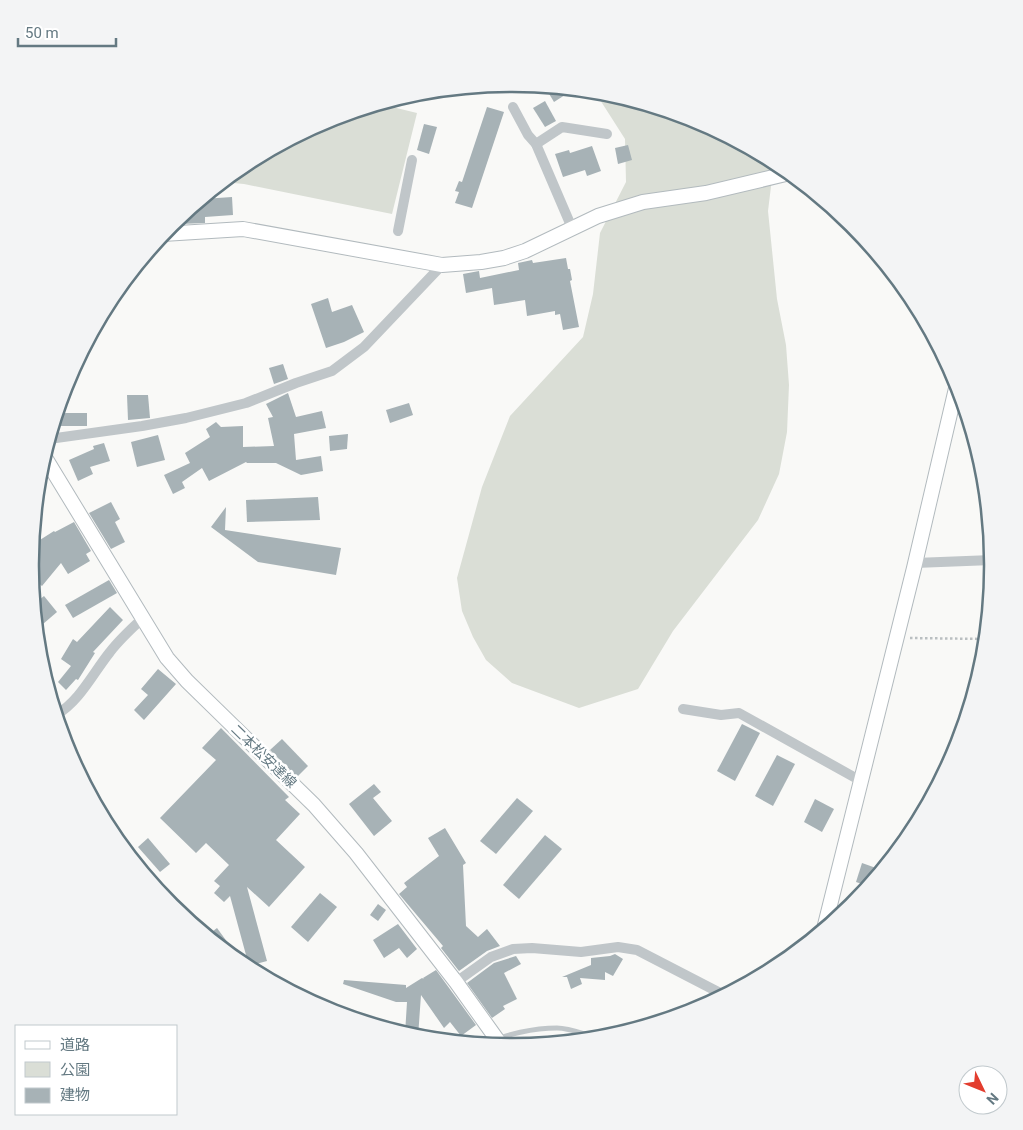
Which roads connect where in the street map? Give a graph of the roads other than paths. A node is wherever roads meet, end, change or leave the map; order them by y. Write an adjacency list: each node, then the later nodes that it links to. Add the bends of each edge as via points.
1 (513, 107): 3 (street)
2 (607, 134): 3 (street, via 562,127)
3 (536, 144): 6 (street)
4 (412, 160): 7 (street)
5 (779, 176): 6 (street, via 706,193 643,202)
6 (572, 228): 9 (street, via 504,258)
7 (398, 230)
8 (175, 233): 9 (street, via 243,230)
9 (442, 265): 11 (street, via 364,347 332,371 246,403 186,418)
10 (954, 400): 14 (street)
11 (57, 438)
12 (50, 465): 15 (street, 二本松安達線)
13 (984, 560): 14 (street)
14 (915, 563): 18 (street)
15 (143, 618): 17 (street, via 124,635 78,696); 20 (street, 二本松安達線, via 167,658 186,681 314,805 356,853)
16 (683, 709): 18 (street, via 720,715 739,713)
17 (62, 710)
18 (861, 781): 19 (street)
19 (827, 916)
20 (456, 982): 21 (street, via 491,957 513,950 532,948 581,952 618,947 637,950); 23 (street, 二本松安達線)
21 (716, 991)
22 (579, 1033): 24 (lane, via 558,1028 516,1033)
23 (490, 1037)
24 (505, 1038)

